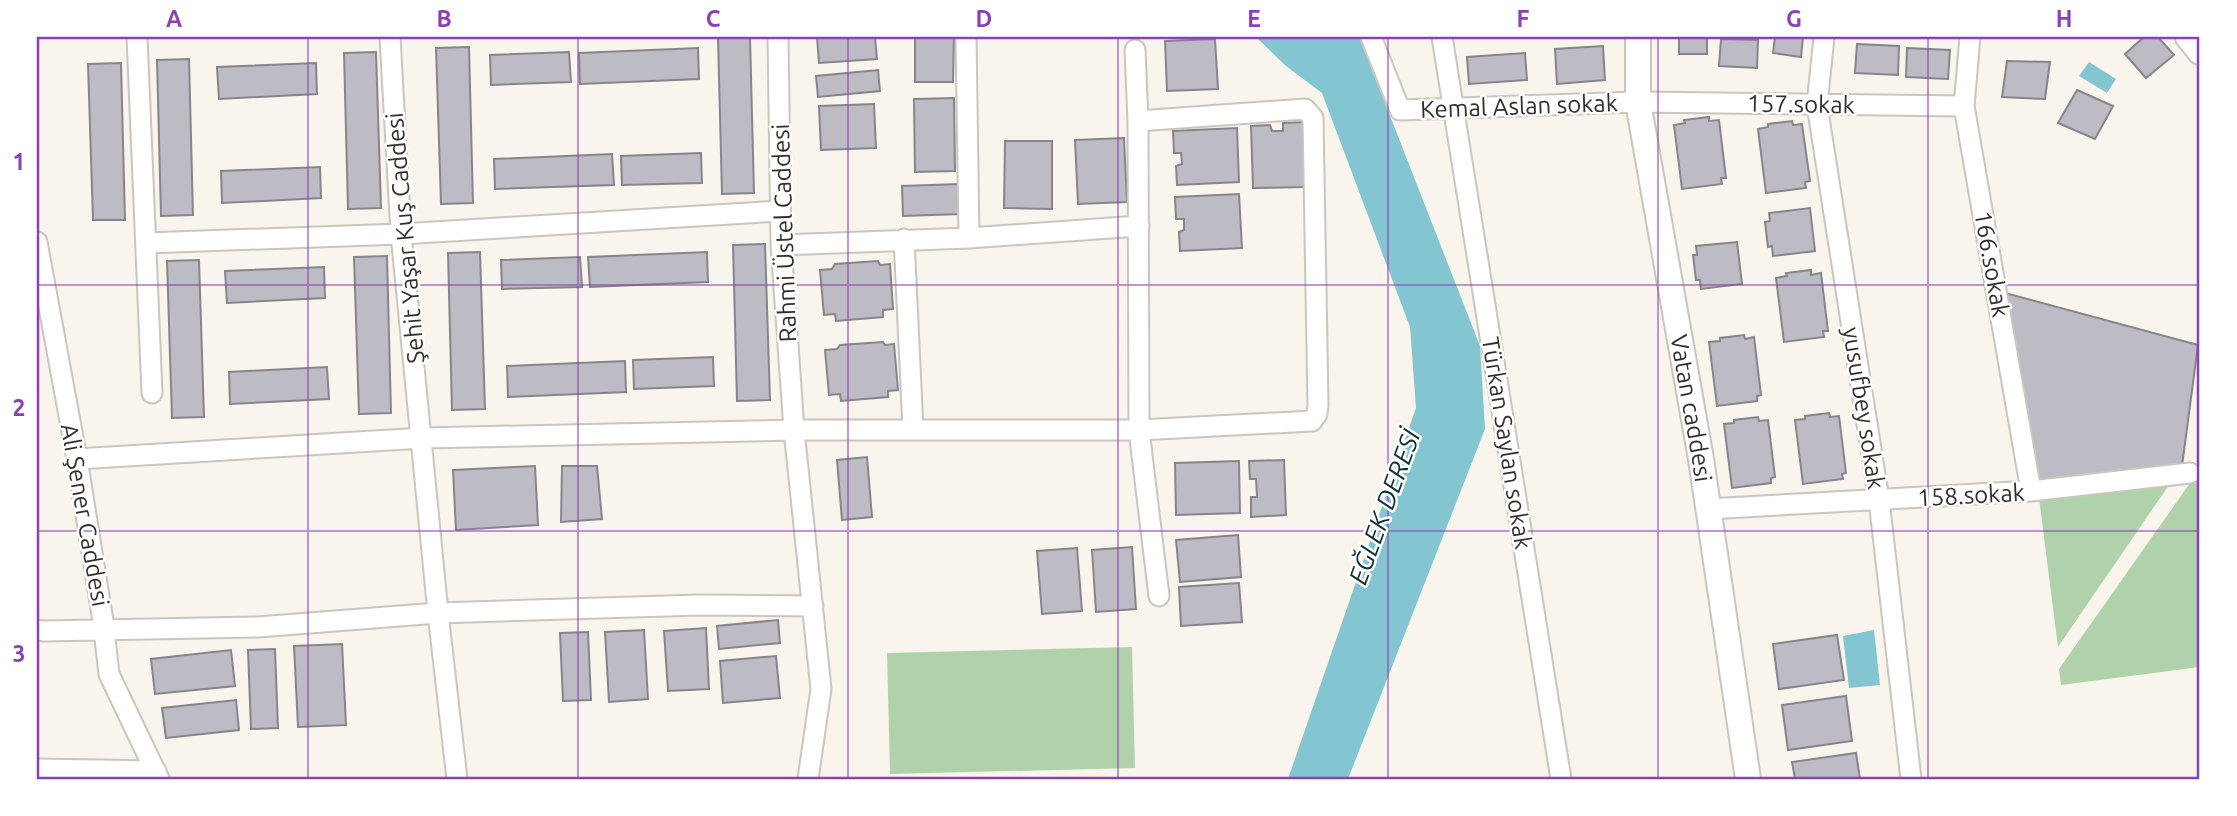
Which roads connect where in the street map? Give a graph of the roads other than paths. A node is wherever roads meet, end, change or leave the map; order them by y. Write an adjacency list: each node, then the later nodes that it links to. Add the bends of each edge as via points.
1 (137, 37): 24 (street)
2 (390, 37): 20 (street, Şehit Yaşar Kuş Caddesi)
3 (778, 37): 18 (street, Rahmi Üstel Caddesi)
4 (966, 37): 21 (street)
5 (1371, 37): 16 (street, Kemal Aslan sokak, via 1400,110)
6 (1442, 37): 16 (street, Türkan Saylan sokak)
7 (1638, 37): 13 (street, Vatan caddesi)
8 (1824, 37): 14 (street, yusufbey sokak)
9 (1970, 37): 15 (street, 166.sokak)
10 (2188, 37): 12 (street)
11 (1135, 50): 17 (street)
12 (2200, 51)
13 (1638, 102): 14 (street, 157.sokak); 16 (street, Kemal Aslan sokak); 35 (street, Vatan caddesi)
14 (1817, 105): 15 (street, 157.sokak); 34 (street, yusufbey sokak)
15 (1964, 106): 33 (street, 166.sokak)
16 (1452, 107): 45 (street, Türkan Saylan sokak)
17 (1138, 121): 19 (street); 29 (street, via 1305,109 1313,118 1318,405 1312,421)
18 (779, 211): 20 (street); 25 (street, Rahmi Üstel Caddesi)
19 (1139, 226): 21 (street); 29 (street)
20 (401, 234): 24 (street); 30 (street, Şehit Yaşar Kuş Caddesi)
21 (969, 238): 22 (street)
22 (904, 239): 25 (street); 27 (street)
23 (37, 242): 31 (street, Ali Şener Caddesi)
24 (146, 243): 26 (street)
25 (782, 245): 28 (street, Rahmi Üstel Caddesi)
26 (152, 393)
27 (913, 429): 28 (street); 29 (street)
28 (794, 430): 30 (street); 37 (street, Rahmi Üstel Caddesi)
29 (1139, 430): 36 (street)
30 (423, 438): 31 (street); 38 (street, Şehit Yaşar Kuş Caddesi)
31 (77, 459): 40 (street, Ali Şener Caddesi)
32 (2190, 473): 33 (street, 158.sokak)
33 (2031, 491): 34 (street, 158.sokak)
34 (1879, 500): 35 (street, 158.sokak); 47 (street, yusufbey sokak)
35 (1708, 509): 46 (street, Vatan caddesi)
36 (1159, 596)
37 (813, 606): 38 (street); 44 (street, Rahmi Üstel Caddesi, via 821,689)
38 (438, 613): 40 (street, via 258,627); 43 (street, Şehit Yaşar Kuş Caddesi)
39 (37, 630): 40 (street)
40 (104, 630): 42 (street, Ali Şener Caddesi, via 109,674)
41 (37, 769): 42 (street)
42 (158, 775)
43 (457, 779)
44 (808, 779)
45 (1561, 779)
46 (1748, 779)
47 (1912, 779)

